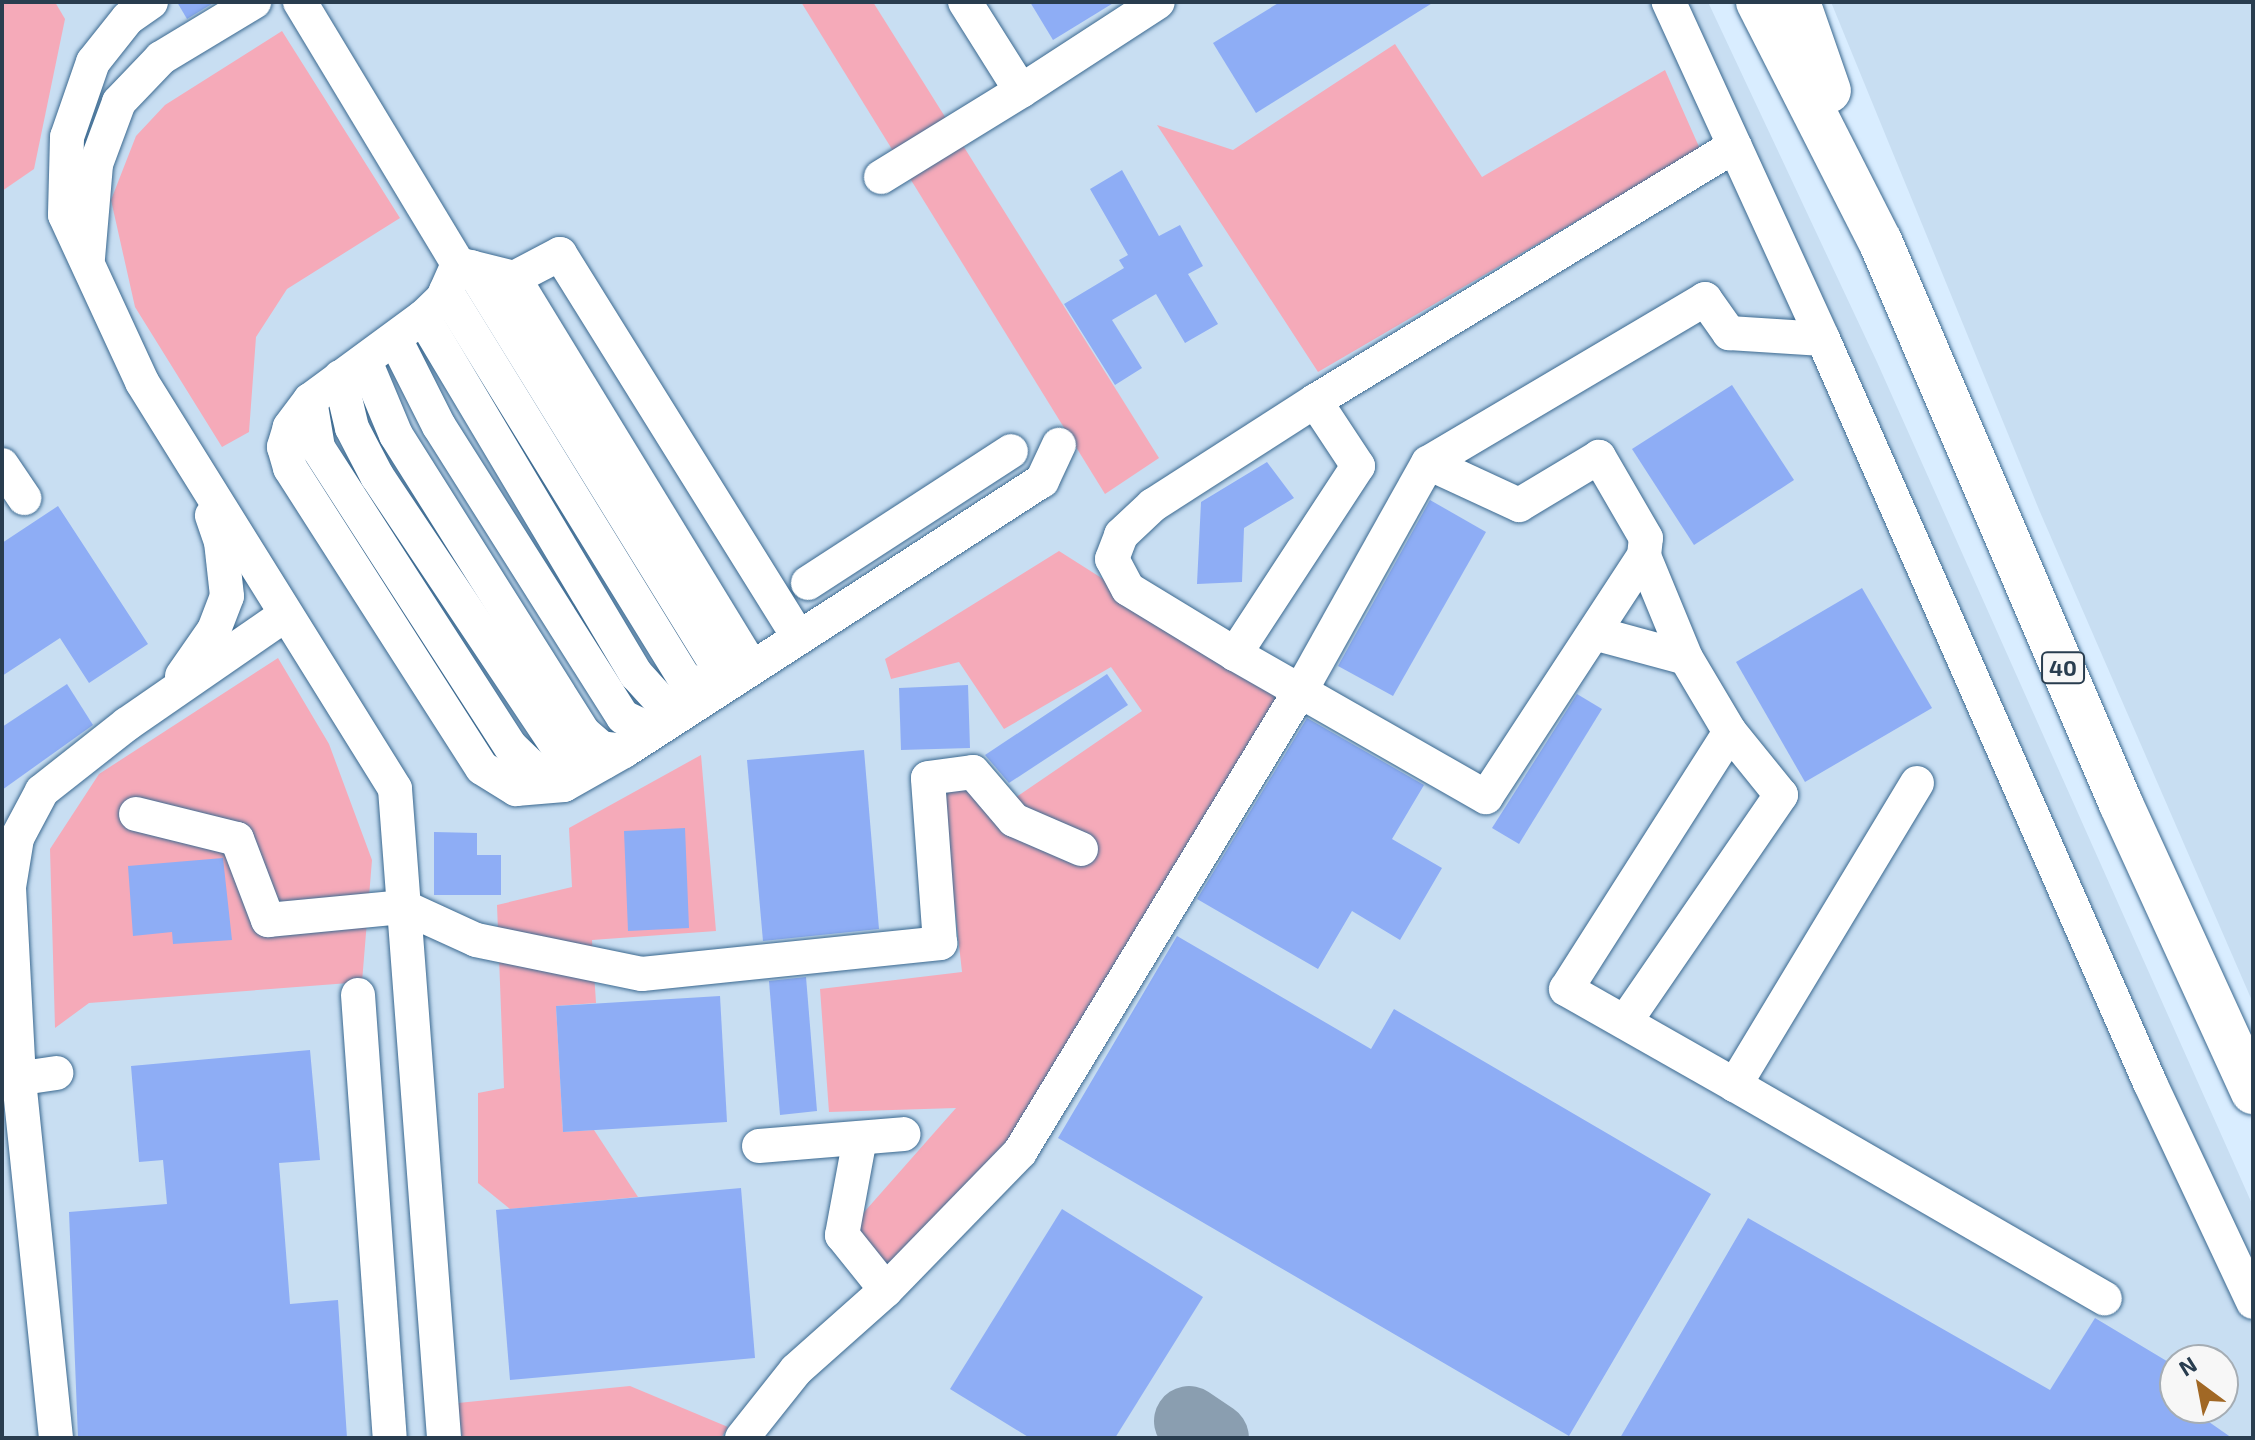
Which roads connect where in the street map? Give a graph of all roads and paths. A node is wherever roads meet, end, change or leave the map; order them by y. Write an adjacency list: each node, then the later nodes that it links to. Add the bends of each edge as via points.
1 (254, 2): 9 (lane)
2 (300, 2): 15 (lane)
3 (965, 2): 10 (lane)
4 (1158, 2): 10 (lane)
5 (1669, 2): 11 (lane)
6 (1758, 2): 13 (highway, 40)
7 (1798, 2): 13 (highway, 40)
8 (132, 7): 9 (lane); 14 (lane, via 93,62 67,137 65,215)
9 (161, 58): 14 (lane, via 119,102 96,164)
10 (1021, 91): 12 (lane)
11 (1735, 146): 18 (lane); 21 (lane)
12 (881, 177)
13 (1880, 241): 52 (highway, 40, via 2121,804)
14 (88, 271): 26 (lane, via 142,382)
15 (458, 274): 16 (lane); 17 (lane); 35 (lane, via 716,663)
16 (514, 278): 32 (lane, via 560,254); 35 (lane)
17 (423, 317): 19 (lane); 38 (lane, via 636,674 665,706)
18 (1823, 339): 24 (lane, via 1729,333 1705,299); 58 (lane, via 2150,1083)
19 (396, 341): 20 (lane); 39 (lane, via 439,426 623,717)
20 (353, 369): 41 (lane, via 584,733); 41 (lane, via 310,400 290,427 284,447 290,468 482,768 516,789 564,785)
21 (1315, 401): 33 (lane, via 1358,466); 33 (lane, via 1153,505 1121,535 1112,559 1128,589)
22 (1059, 445): 32 (lane, via 1042,481)
23 (1011, 451): 29 (lane)
24 (1428, 463): 28 (lane, via 1519,505 1599,457 1633,509 1646,538); 36 (lane)
25 (2, 465): 27 (lane)
26 (197, 474): 30 (lane); 37 (lane, via 221,542 227,596 193,664)
27 (24, 498)
28 (1644, 556): 31 (lane); 34 (lane)
29 (808, 583)
30 (285, 615): 37 (lane); 46 (lane, via 395,789)
31 (1594, 633): 34 (lane); 36 (lane, via 1486,797)
32 (798, 637): 35 (lane)
33 (1235, 654): 36 (lane)
34 (1686, 658): 40 (lane)
35 (732, 679): 38 (lane)
36 (1302, 688): 56 (lane, via 1020,1152)
37 (154, 705): 45 (lane, via 42,791 17,838)
38 (681, 712): 39 (lane)
39 (653, 731): 41 (lane)
40 (1730, 732): 48 (lane, via 1781,795); 48 (lane, via 1566,989)
41 (614, 756)
42 (1917, 783): 51 (lane)
43 (136, 814): 46 (lane, via 237,839 268,920)
44 (1081, 849): 46 (lane, via 1014,820 973,772 928,778 940,943 642,974 476,940)
45 (5, 887): 50 (lane)
46 (404, 907): 61 (lane)
47 (358, 995): 60 (lane)
48 (1627, 1019): 51 (lane)
49 (56, 1073): 50 (lane)
50 (11, 1080): 59 (lane)
51 (1735, 1085): 57 (lane)
52 (2253, 1092)
53 (904, 1134): 54 (lane)
54 (860, 1138): 55 (lane); 56 (lane, via 842,1235)
55 (759, 1146)
56 (886, 1290): 62 (lane, via 796,1370)
57 (2105, 1299)
58 (2253, 1302)
59 (56, 1438)
60 (390, 1438)
61 (444, 1438)
62 (742, 1438)

